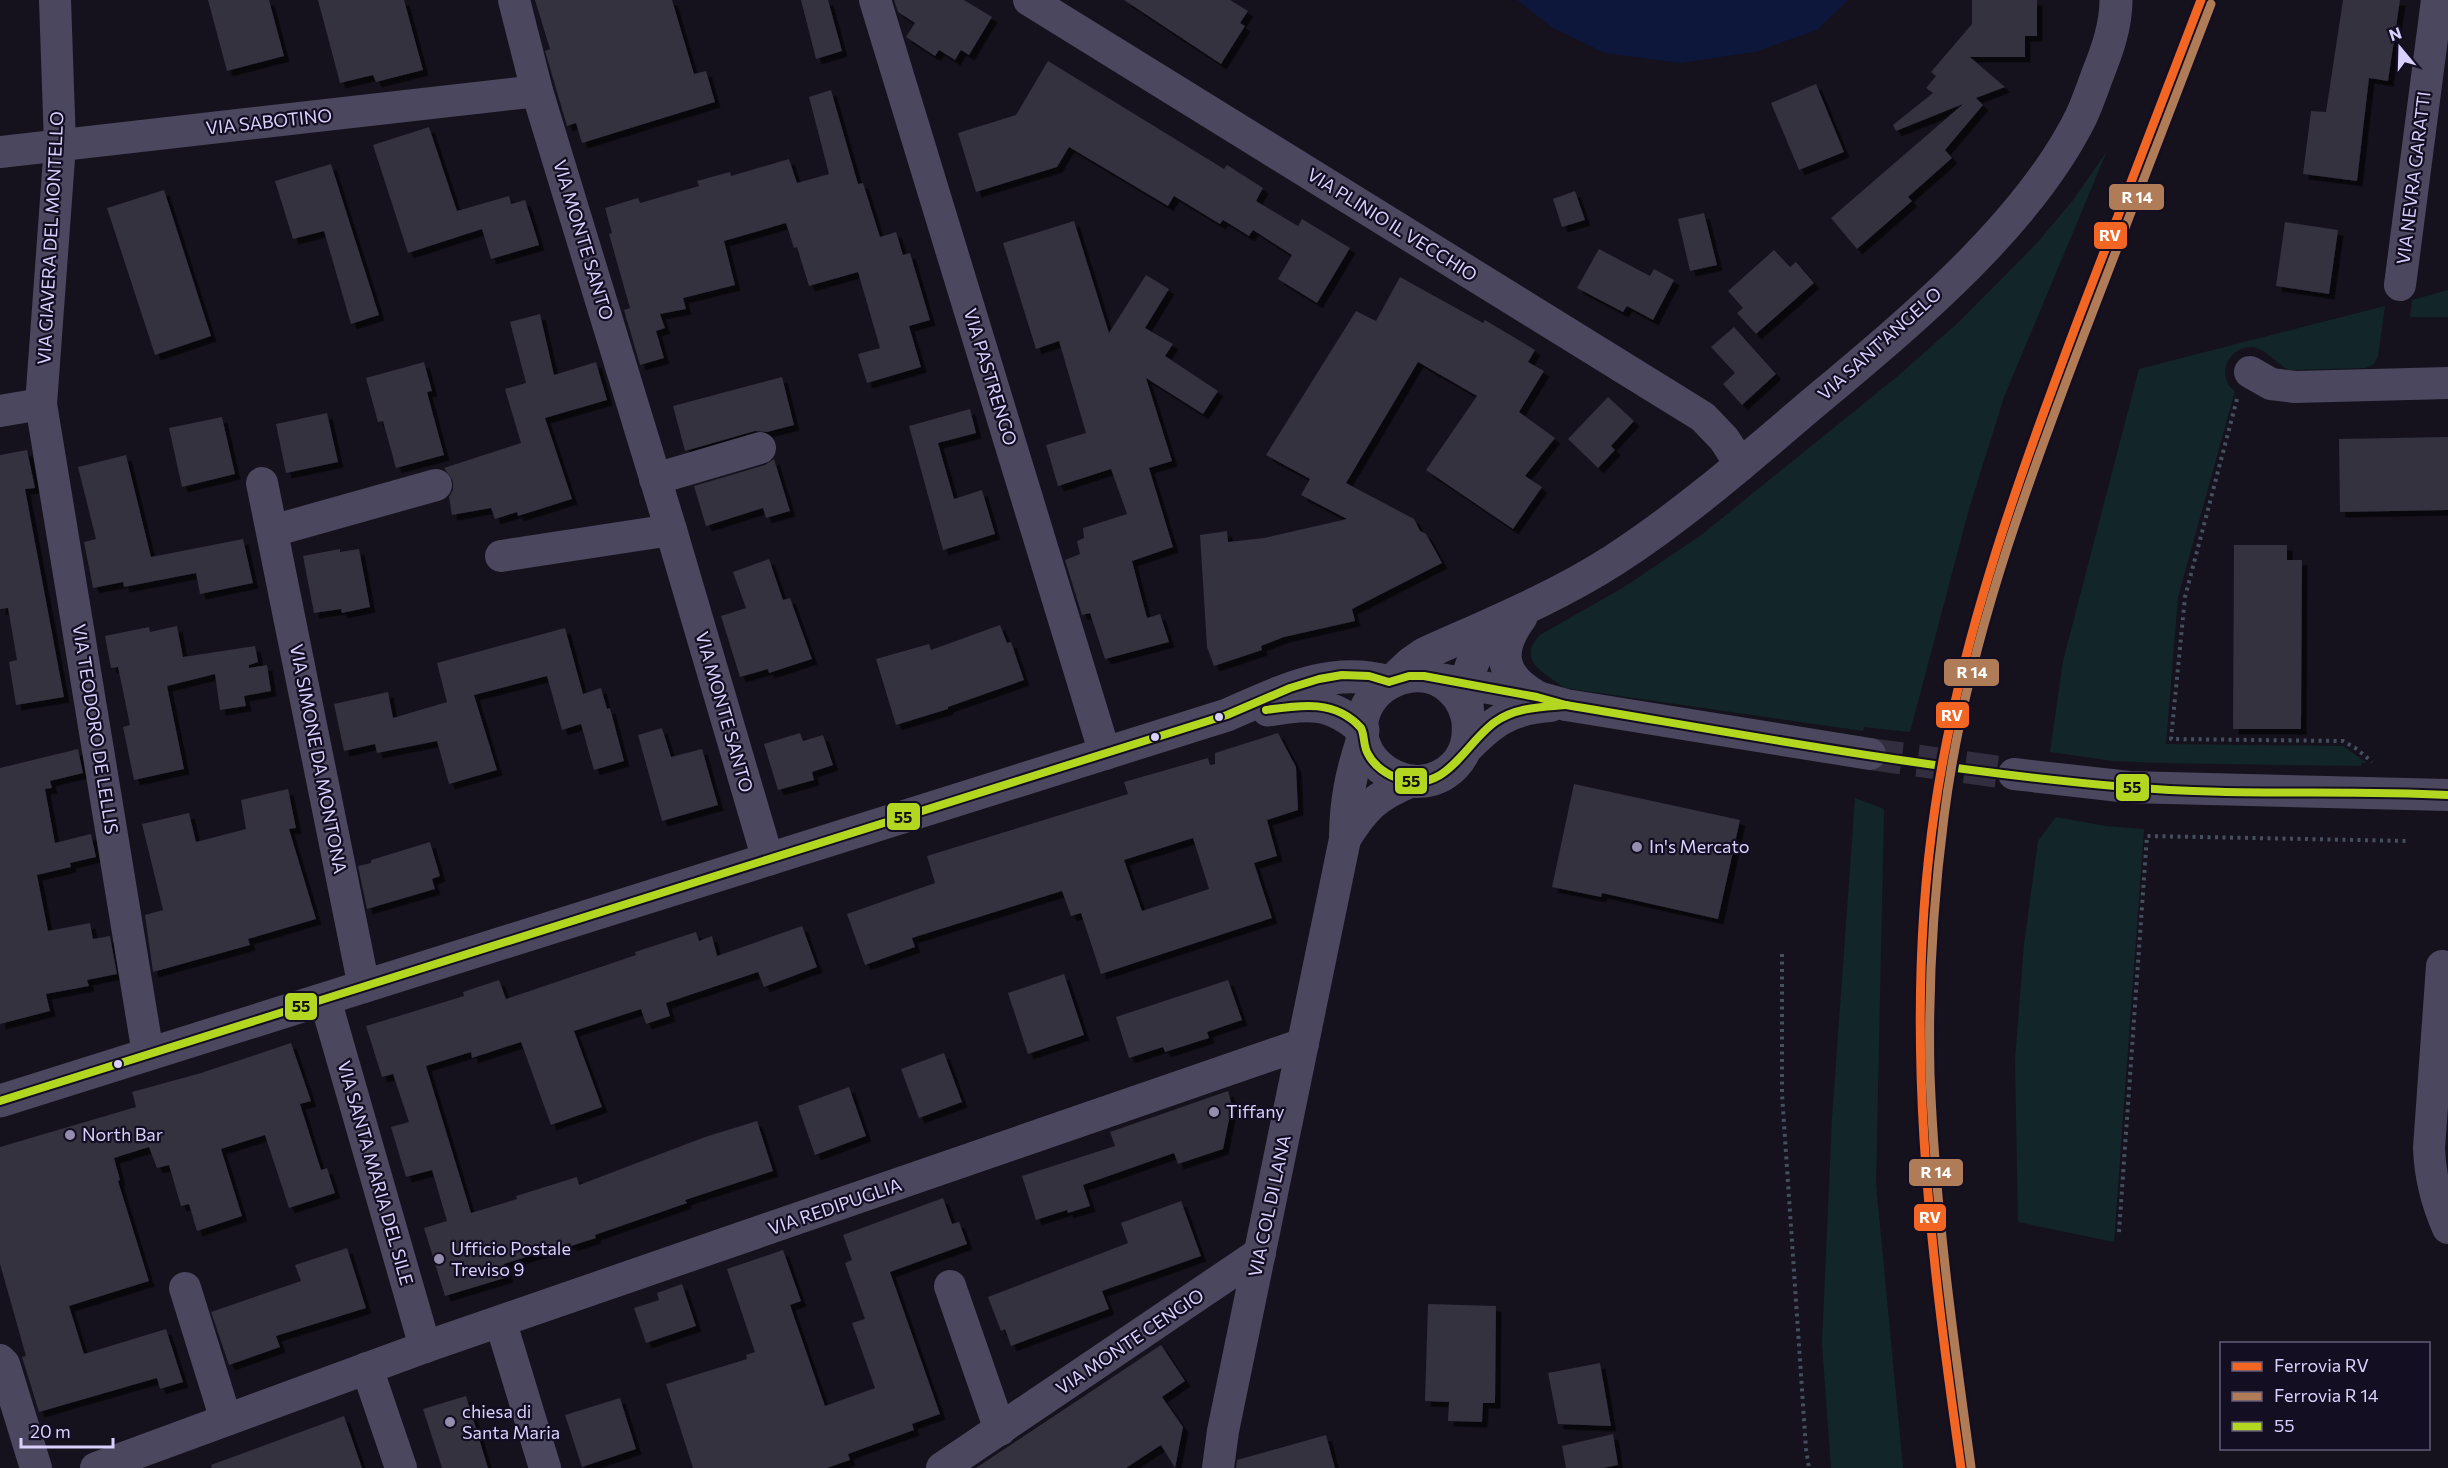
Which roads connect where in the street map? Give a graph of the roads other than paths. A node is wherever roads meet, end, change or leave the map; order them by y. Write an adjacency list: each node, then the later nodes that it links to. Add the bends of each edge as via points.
1 (56, 0): 8 (street, VIA GIAVERA DEL MONTELLO)
2 (514, 0): 7 (street, VIA MONTE SANTO)
3 (875, 0): 30 (street, VIA PASTRENGO)
4 (1029, 0): 16 (street, VIA PLINIO IL VECCHIO, via 1703,417 1724,439)
5 (2116, 0): 16 (street, VIA SANT'ANGELO, via 2116,18 2081,117 2049,170 2018,210 1900,330)
6 (2437, 0): 10 (street, VIA NEVRA GARATTI)
7 (537, 91): 8 (street, VIA SABOTINO); 17 (street, VIA MONTE SANTO)
8 (60, 145): 9 (street, VIA SABOTINO); 13 (street, VIA GIAVERA DEL MONTELLO)
9 (0, 152)
10 (2400, 285)
11 (2448, 383): 12 (street, via 2295,387)
12 (2244, 384)
13 (41, 404): 14 (street); 41 (street, VIA TEODORO DE LELLIS)
14 (0, 411)
15 (760, 448): 17 (street)
16 (1740, 465): 23 (street, VIA SANT'ANGELO, via 1669,523)
17 (655, 479): 20 (street, VIA MONTE SANTO)
18 (262, 483): 21 (street, VIA SIMONE DA MONTONA)
19 (436, 485): 21 (street)
20 (671, 530): 22 (street); 36 (street, VIA MONTE SANTO)
21 (272, 531): 38 (street, VIA SIMONE DA MONTONA)
22 (501, 556)
23 (1530, 609): 24 (street, VIA SANT'ANGELO, via 1424,654); 25 (street, VIA SANT'ANGELO, via 1487,640); 26 (street, via 1510,632 1505,647 1506,663 1520,688)
24 (1402, 679): 25 (street); 27 (street, via 1342,675 1290,688); 28 (street, VIA SANT'ANGELO, via 1370,700); 29 (street, via 1440,681 1454,692 1466,711)
25 (1467, 684): 26 (street); 29 (street, VIA SANT'ANGELO)
26 (1552, 701): 29 (street, via 1512,713); 31 (street)
27 (1227, 716): 28 (street, via 1314,705 1349,717); 30 (street)
28 (1363, 734): 33 (street, via 1376,766 1390,776); 35 (street, VIA COL DI LANA, via 1345,803)
29 (1467, 739): 33 (street, via 1454,766 1444,774 1432,780)
30 (1105, 754): 36 (street)
31 (1870, 754)
32 (2014, 774): 34 (street, via 2129,787)
33 (1410, 782): 35 (street, VIA COL DI LANA, via 1383,795 1361,813)
34 (2448, 795)
35 (1345, 839): 40 (street, VIA COL DI LANA)
36 (768, 860): 38 (street)
37 (2442, 966): 43 (street, via 2429,1148 2430,1177)
38 (364, 987): 39 (street)
39 (325, 999): 41 (street); 48 (street, VIA SANTA MARIA DEL SILE)
40 (1303, 1044): 44 (street, VIA COL DI LANA); 47 (street, VIA REDIPUGLIA)
41 (148, 1054): 42 (street)
42 (0, 1101)
43 (2448, 1228)
44 (1260, 1253): 52 (street, VIA MONTE CENGIO); 59 (street, VIA COL DI LANA)
45 (950, 1286): 52 (street)
46 (185, 1288): 51 (street)
47 (501, 1323): 48 (street, VIA REDIPUGLIA); 57 (street)
48 (425, 1347): 50 (street, VIA REDIPUGLIA)
49 (0, 1360): 54 (street)
50 (367, 1368): 51 (street, VIA REDIPUGLIA); 56 (street)
51 (226, 1420): 53 (street, VIA REDIPUGLIA)
52 (1000, 1430): 58 (street, VIA MONTE CENGIO)
53 (141, 1460): 55 (street, VIA REDIPUGLIA)
54 (36, 1468)
55 (96, 1468)
56 (401, 1468)
57 (545, 1468)
58 (942, 1468)
59 (1218, 1468)

